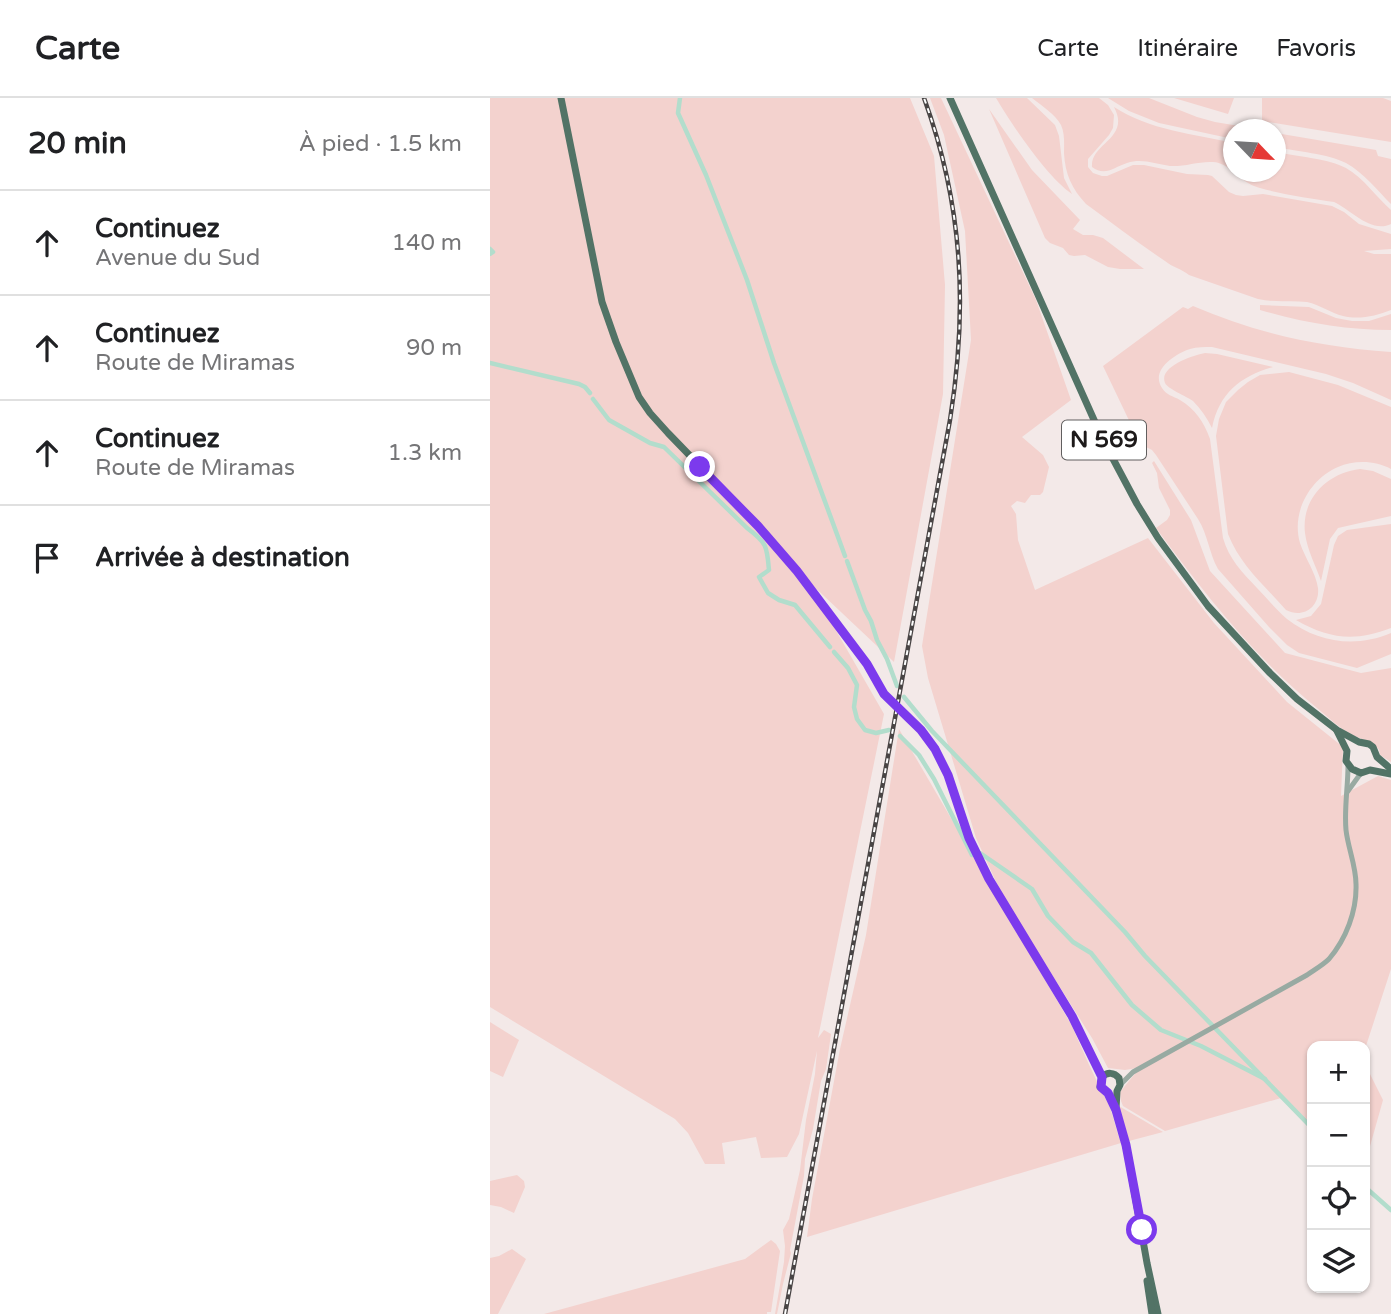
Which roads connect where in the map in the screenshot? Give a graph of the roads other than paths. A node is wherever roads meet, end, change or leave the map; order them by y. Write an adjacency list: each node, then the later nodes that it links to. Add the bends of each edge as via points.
1 (561, 98): 12 (main road, via 602,302 639,397 797,571 884,694 935,749 989,879)
2 (950, 98): 3 (main road, N 569, via 1103,440 1137,504 1200,597 1228,629 1297,699)
3 (1337, 730): 4 (main road, N 569); 5 (main road, N 569)
4 (1359, 742): 5 (main road); 6 (main road, via 1373,747)
5 (1347, 751): 7 (main road)
6 (1377, 757): 8 (main road); 9 (main road)
7 (1348, 766): 10 (main road); 11 (street)
8 (1370, 770): 9 (main road); 10 (main road)
9 (1391, 771)
10 (1361, 773): 11 (street)
11 (1348, 791): 13 (street, via 1345,809 1356,892 1340,943 1327,961)
12 (1095, 1062): 14 (main road); 15 (main road)
13 (1133, 1072): 14 (street); 16 (street)
14 (1113, 1074): 15 (main road); 16 (main road, via 1119,1078)
15 (1102, 1077): 17 (main road, via 1101,1087)
16 (1119, 1088): 17 (main road); 18 (main road)
17 (1108, 1093): 18 (main road)
18 (1116, 1110): 19 (main road)
19 (1147, 1263): 20 (main road); 21 (main road)
20 (1152, 1314)
21 (1158, 1314)

